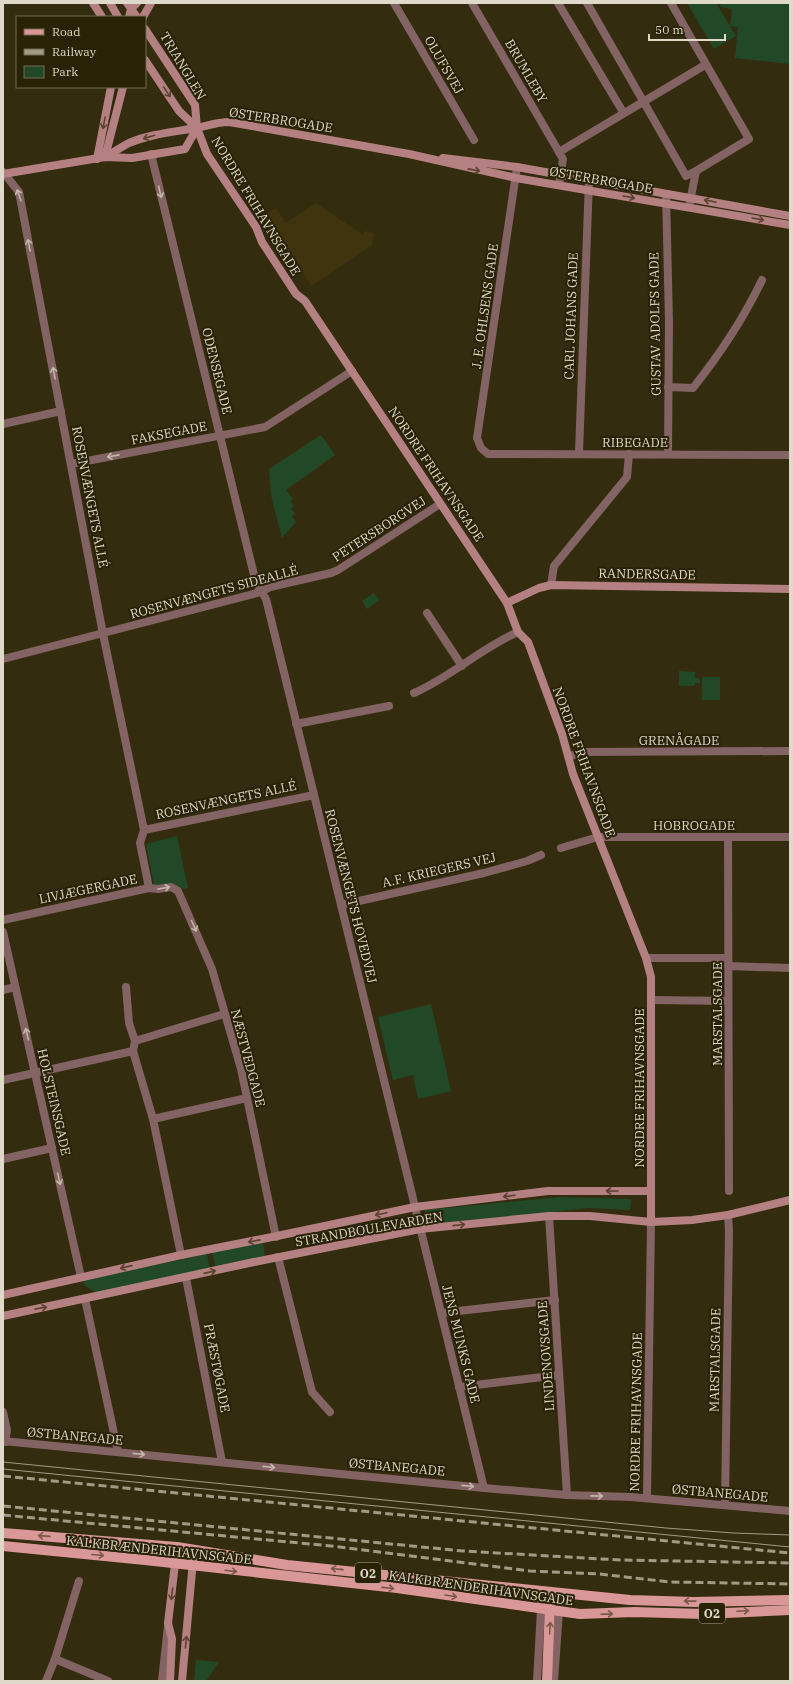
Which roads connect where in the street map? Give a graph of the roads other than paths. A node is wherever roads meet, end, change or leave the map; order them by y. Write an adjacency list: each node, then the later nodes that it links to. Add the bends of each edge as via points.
1 (93, 3): 11 (street)
2 (110, 3): 12 (street)
3 (137, 3): 10 (street)
4 (151, 3): 13 (street)
5 (394, 3): 22 (street, OLUFSVEJ)
6 (472, 3): 23 (street, BRUMLEBY)
7 (558, 3): 20 (street)
8 (587, 3): 19 (street)
9 (671, 3): 16 (street)
10 (129, 10)
11 (101, 16)
12 (117, 16)
13 (144, 16)
14 (146, 31): 21 (street, TRIANGLEN, via 195,105)
15 (146, 62): 21 (street, TRIANGLEN, one-way to 21, via 179,111)
16 (705, 65): 19 (street); 28 (street, via 750,139)
17 (111, 88): 26 (street, one-way to 26)
18 (123, 88): 26 (street)
19 (644, 101): 20 (street); 28 (street, via 686,176)
20 (623, 112): 23 (street)
21 (197, 128): 24 (street, ØSTERBROGADE, via 185,148); 25 (street, ØSTERBROGADE, via 217,122 229,122); 26 (street, ØSTERBROGADE, one-way to 26, via 175,130 130,143); 42 (street, NORDRE FRIHAVNSGADE, via 207,154 256,227 262,242)
22 (474, 140)
23 (558, 152): 30 (street, BRUMLEBY, via 563,159)
24 (151, 154): 26 (street, ØSTERBROGADE, via 132,158); 46 (street, ODENSEGADE, one-way to 46)
25 (409, 154): 27 (street, ØSTERBROGADE); 31 (street, ØSTERBROGADE, one-way to 31)
26 (101, 158): 29 (street, ØSTERBROGADE)
27 (517, 167): 30 (street, ØSTERBROGADE); 31 (street, J. E. OHLSENS GADE)
28 (696, 171): 36 (street)
29 (3, 174): 44 (street, ROSENVÆNGETS ALLÉ, one-way to 29, via 19,192)
30 (561, 175): 32 (street, ØSTERBROGADE); 33 (street, BRUMLEBY)
31 (516, 178): 33 (street, ØSTERBROGADE); 47 (street, J. E. OHLSENS GADE, via 477,438)
32 (590, 180): 34 (street, CARL JOHANS GADE); 35 (street, ØSTERBROGADE)
33 (559, 185): 34 (street, ØSTERBROGADE)
34 (588, 190): 37 (street, ØSTERBROGADE, one-way to 37); 48 (street, CARL JOHANS GADE)
35 (666, 194): 36 (street, ØSTERBROGADE); 37 (street, GUSTAV ADOLFS GADE)
36 (691, 197): 38 (street); 39 (street, ØSTERBROGADE, one-way to 36)
37 (665, 203): 38 (street, ØSTERBROGADE); 43 (street, GUSTAV ADOLFS GADE)
38 (690, 207): 40 (street, ØSTERBROGADE, one-way to 40)
39 (790, 216)
40 (790, 225)
41 (762, 280): 43 (street, via 732,337 693,388)
42 (352, 371): 46 (street, FAKSEGADE, via 265,427); 53 (street, NORDRE FRIHAVNSGADE)
43 (668, 387): 50 (street, GUSTAV ADOLFS GADE)
44 (61, 411): 45 (street); 52 (street, ROSENVÆNGETS ALLÉ)
45 (3, 424)
46 (221, 436): 52 (street, FAKSEGADE, one-way to 52); 57 (street, ODENSEGADE, via 256,583)
47 (481, 448): 48 (street, RIBEGADE, via 488,454)
48 (579, 454): 49 (street, RIBEGADE)
49 (629, 454): 50 (street, RIBEGADE); 55 (street, via 627,476 554,566)
50 (668, 454): 51 (street, RIBEGADE)
51 (790, 455)
52 (71, 464): 61 (street, ROSENVÆNGETS ALLÉ)
53 (440, 504): 54 (street, PETERSBORGVEJ); 58 (street, NORDRE FRIHAVNSGADE)
54 (331, 573): 57 (street, ROSENVÆNGETS SIDEALLÉ, via 270,587)
55 (551, 585): 56 (street, RANDERSGADE); 58 (street, RANDERSGADE, via 539,588)
56 (790, 589)
57 (261, 592): 61 (street, ROSENVÆNGETS SIDEALLÉ); 66 (street, ROSENVÆNGETS HOVEDVEJ, via 266,599)
58 (507, 604): 60 (street, NORDRE FRIHAVNSGADE)
59 (427, 613): 63 (street)
60 (518, 632): 63 (street, via 497,642); 68 (street, NORDRE FRIHAVNSGADE, via 528,642)
61 (103, 634): 62 (street, ROSENVÆNGETS SIDEALLÉ); 70 (street, ROSENVÆNGETS ALLÉ)
62 (3, 659)
63 (462, 666): 64 (street)
64 (414, 693)
65 (389, 706): 66 (street)
66 (296, 724): 69 (street, ROSENVÆNGETS HOVEDVEJ)
67 (790, 751): 68 (street, GRENÅGADE, via 580,752)
68 (569, 757): 71 (street, NORDRE FRIHAVNSGADE)
69 (314, 795): 70 (street, ROSENVÆNGETS ALLÉ); 78 (street, ROSENVÆNGETS HOVEDVEJ)
70 (144, 830): 76 (street, ROSENVÆNGETS ALLÉ, via 140,843)
71 (598, 837): 72 (street, HOBROGADE); 74 (street); 81 (street, NORDRE FRIHAVNSGADE)
72 (728, 837): 73 (street, HOBROGADE); 82 (street, MARSTALSGADE)
73 (790, 837)
74 (561, 848)
75 (541, 855): 78 (street, A.F. KRIEGERS VEJ, via 484,873)
76 (149, 888): 77 (street, LIVJÆGERGADE, one-way to 77, via 172,887); 79 (street, LIVJÆGERGADE)
77 (178, 891): 89 (street, NÆSTVEDGADE, one-way to 89, via 212,969)
78 (341, 905): 101 (street, ROSENVÆNGETS HOVEDVEJ)
79 (3, 920)
80 (3, 932): 84 (street, HOLSTEINSGADE)
81 (646, 958): 82 (street); 87 (street, NORDRE FRIHAVNSGADE, via 651,977)
82 (728, 962): 83 (street); 88 (street, MARSTALSGADE)
83 (790, 968)
84 (15, 987): 86 (street); 92 (street, HOLSTEINSGADE, one-way to 84)
85 (126, 987): 90 (street, via 129,1023)
86 (3, 990)
87 (652, 1000): 88 (street); 98 (street, NORDRE FRIHAVNSGADE)
88 (728, 1001): 99 (street, MARSTALSGADE)
89 (224, 1014): 90 (street); 94 (street, NÆSTVEDGADE)
90 (135, 1041): 91 (street)
91 (133, 1051): 92 (street); 95 (street)
92 (35, 1072): 93 (street); 96 (street, HOLSTEINSGADE)
93 (3, 1080)
94 (247, 1098): 95 (street); 106 (street, NÆSTVEDGADE)
95 (152, 1119): 107 (street)
96 (52, 1148): 97 (street); 109 (street, HOLSTEINSGADE, one-way to 109)
97 (3, 1159)
98 (651, 1191): 101 (street, STRANDBOULEVARDEN, one-way to 101, via 548,1191); 104 (street, NORDRE FRIHAVNSGADE)
99 (729, 1191)
100 (790, 1200): 102 (street, STRANDBOULEVARDEN)
101 (415, 1207): 105 (street, JENS MUNKS GADE); 106 (street, STRANDBOULEVARDEN, one-way to 106)
102 (728, 1215): 104 (street, STRANDBOULEVARDEN); 126 (street, MARSTALSGADE)
103 (549, 1216): 104 (street, STRANDBOULEVARDEN, via 590,1216); 105 (street, STRANDBOULEVARDEN, one-way to 103); 113 (street, LINDENOVSGADE)
104 (651, 1222): 125 (street, NORDRE FRIHAVNSGADE)
105 (420, 1229): 108 (street, STRANDBOULEVARDEN); 114 (street, JENS MUNKS GADE)
106 (276, 1237): 107 (street, STRANDBOULEVARDEN, one-way to 107)
107 (181, 1255): 109 (street, STRANDBOULEVARDEN, one-way to 109)
108 (278, 1257): 110 (street, STRANDBOULEVARDEN, one-way to 108); 119 (street, via 312,1392)
109 (82, 1277): 111 (street, STRANDBOULEVARDEN)
110 (186, 1278): 112 (street, STRANDBOULEVARDEN); 122 (street, PRÆSTØGADE)
111 (3, 1294)
112 (85, 1299): 115 (street, STRANDBOULEVARDEN, one-way to 112); 121 (street)
113 (555, 1300): 114 (street); 116 (street, LINDENOVSGADE)
114 (441, 1313): 117 (street, JENS MUNKS GADE)
115 (3, 1316)
116 (559, 1375): 117 (street); 124 (street, LINDENOVSGADE)
117 (459, 1388): 123 (street, JENS MUNKS GADE)
118 (3, 1412): 120 (street, via 7,1430)
119 (330, 1412)
120 (4, 1442): 121 (street, ØSTBANEGADE)
121 (118, 1452): 122 (street, ØSTBANEGADE, one-way to 122)
122 (222, 1462): 123 (street, ØSTBANEGADE, one-way to 123)
123 (484, 1488): 124 (street, ØSTBANEGADE)
124 (567, 1495): 125 (street, ØSTBANEGADE, one-way to 125)
125 (647, 1498): 126 (street, ØSTBANEGADE)
126 (725, 1505): 127 (street, ØSTBANEGADE)
127 (790, 1511)
128 (3, 1533): 130 (main road, KALKBRÆNDERIHAVNSGADE / O2, one-way to 128)
129 (3, 1546): 132 (main road, KALKBRÆNDERIHAVNSGADE / O2, one-way to 132)
130 (177, 1547): 131 (main road, KALKBRÆNDERIHAVNSGADE / O2); 132 (street)
131 (194, 1550): 133 (street); 135 (main road, KALKBRÆNDERIHAVNSGADE / O2, one-way to 131, via 489,1584 287,1565)
132 (176, 1564): 133 (main road, KALKBRÆNDERIHAVNSGADE / O2); 139 (street, one-way to 139)
133 (192, 1566): 138 (main road, KALKBRÆNDERIHAVNSGADE / O2, one-way to 138, via 397,1588); 145 (street, one-way to 133)
134 (79, 1581): 140 (street)
135 (542, 1592): 136 (main road, KALKBRÆNDERIHAVNSGADE / O2, one-way to 135, via 630,1600); 138 (main road, via 550,1605)
136 (790, 1600)
137 (790, 1610): 138 (main road, KALKBRÆNDERIHAVNSGADE / O2, one-way to 137, via 580,1614 704,1614)
138 (550, 1611): 146 (street); 147 (main road, one-way to 138); 148 (street)
139 (168, 1623): 143 (street); 144 (street, via 172,1639)
140 (55, 1659): 141 (street); 142 (street)
141 (46, 1681)
142 (108, 1681)
143 (162, 1681)
144 (170, 1681)
145 (182, 1681)
146 (537, 1681)
147 (547, 1681)
148 (554, 1681)

